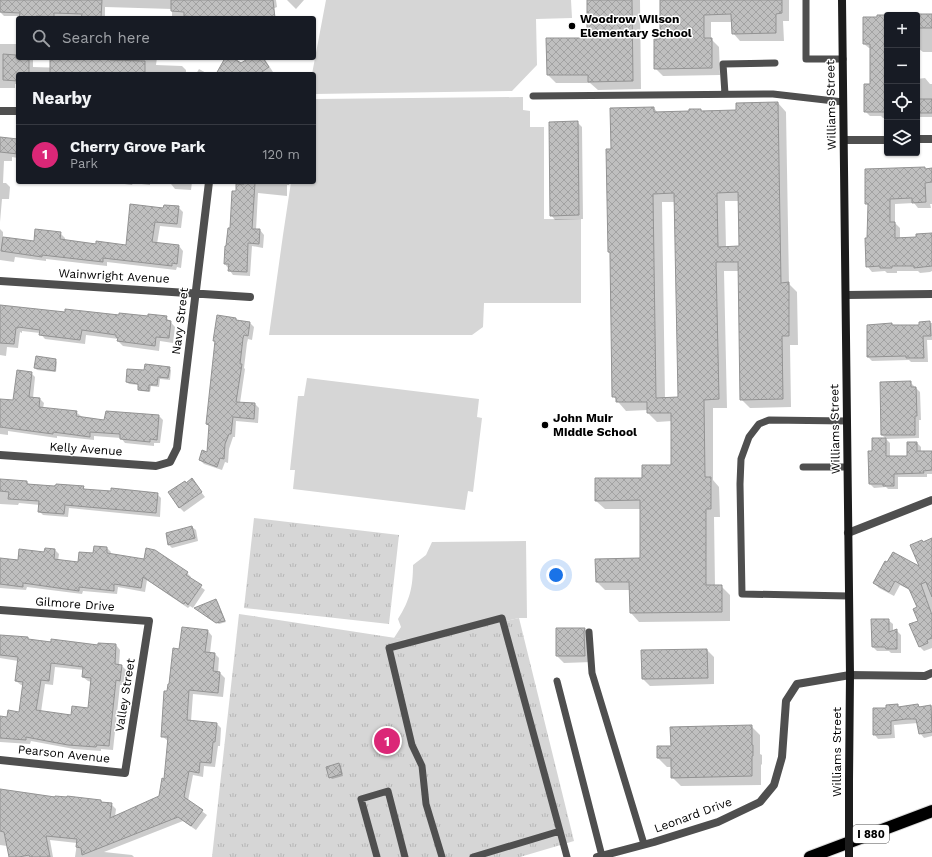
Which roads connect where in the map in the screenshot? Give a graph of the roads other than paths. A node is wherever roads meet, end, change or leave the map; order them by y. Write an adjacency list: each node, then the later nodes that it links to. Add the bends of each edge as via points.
1 (806, 0): 3 (lane, via 806,59)
2 (842, 0): 3 (street, Williams Street)
3 (843, 59): 7 (street, Williams Street)
4 (774, 63): 5 (lane, via 723,64)
5 (724, 94): 6 (lane); 7 (lane, via 774,94)
6 (533, 96)
7 (843, 102): 12 (street, Williams Street)
8 (0, 111): 9 (street)
9 (16, 111)
10 (920, 139): 11 (street)
11 (932, 139)
12 (844, 140): 13 (street); 18 (street, Williams Street)
13 (884, 140)
14 (209, 184): 16 (street, Navy Street)
15 (0, 281): 16 (street, Wainwright Avenue)
16 (195, 292): 19 (street, Wainwright Avenue); 22 (street, Navy Street, via 177,448)
17 (932, 294): 18 (street)
18 (846, 295): 20 (street, Williams Street)
19 (250, 297)
20 (847, 421): 24 (street, Williams Street); 27 (lane, via 769,420 759,424 749,437 741,459 740,484 742,594)
21 (0, 455): 22 (street, Kelly Avenue, via 156,466)
22 (170, 462)
23 (803, 467): 24 (lane)
24 (847, 467): 26 (street, Williams Street)
25 (932, 500): 26 (street)
26 (848, 534): 27 (street, Williams Street)
27 (849, 596): 32 (street, Williams Street)
28 (0, 610): 29 (street, Gilmore Drive)
29 (149, 621): 35 (street, Valley Street)
30 (589, 632): 38 (lane, via 592,673)
31 (932, 673): 32 (street, Leonard Drive, via 924,676)
32 (850, 675): 38 (street, Leonard Drive, via 797,684 786,701 782,757 774,784 760,802 718,822); 46 (street, Williams Street, bridge)
33 (557, 681): 39 (lane)
34 (0, 760): 35 (street, Pearson Avenue)
35 (125, 772)
36 (932, 811): 45 (highway, I 880)
37 (560, 831): 42 (lane, via 502,618 389,648 412,745 422,766 426,804); 43 (lane); 44 (lane)
38 (644, 844): 39 (street, Leonard Drive)
39 (599, 856)
40 (377, 857): 41 (lane, via 361,799 388,792)
41 (405, 857)
42 (442, 857)
43 (473, 857)
44 (567, 857)
45 (810, 857)
46 (849, 857)

